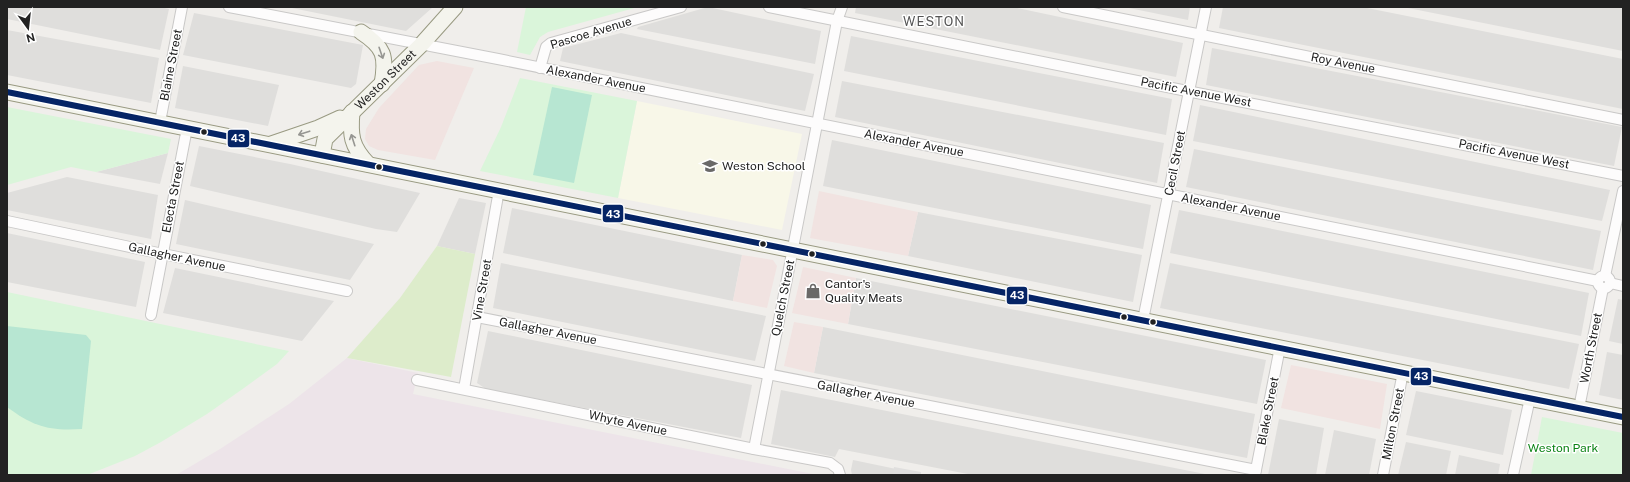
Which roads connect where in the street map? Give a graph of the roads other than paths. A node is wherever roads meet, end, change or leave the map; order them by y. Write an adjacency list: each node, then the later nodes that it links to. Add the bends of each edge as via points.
1 (182, 7): 19 (street, Blaine Street)
2 (229, 7): 10 (street, Alexander Avenue)
3 (455, 7): 12 (main road, Weston Street)
4 (681, 7): 13 (street, Pascoe Avenue, via 551,43 546,47)
5 (769, 7): 9 (street, Pacific Avenue West)
6 (842, 7): 9 (street, Quelch Street)
7 (1063, 7): 11 (street, Roy Avenue)
8 (1206, 7): 11 (street, Cecil Street)
9 (837, 20): 15 (street, Pacific Avenue West); 20 (street, Quelch Street)
10 (361, 32): 12 (street, Alexander Avenue); 14 (main road, one-way to 14, via 375,41 382,51)
11 (1201, 34): 15 (street, Cecil Street); 18 (street, Roy Avenue)
12 (421, 44): 13 (street, Alexander Avenue); 14 (main road, Weston Street)
13 (540, 68): 20 (street, Alexander Avenue)
14 (382, 84): 17 (main road, Weston Street)
15 (1189, 91): 25 (street, Pacific Avenue West); 28 (street, Cecil Street)
16 (7, 92): 19 (main road)
17 (352, 112): 22 (main road, one-way to 22, via 318,128); 23 (main road, Weston Street, via 325,139); 24 (main road, one-way to 17, via 357,151 352,139)
18 (1623, 120)
19 (160, 122): 21 (main road)
20 (817, 124): 28 (street, Alexander Avenue); 30 (street, Quelch Street)
21 (187, 128): 22 (main road); 31 (street, Electa Street)
22 (270, 144): 23 (main road)
23 (322, 155): 24 (main road)
24 (368, 164): 26 (main road)
25 (1623, 176)
26 (499, 190): 30 (main road); 36 (street, Vine Street)
27 (1623, 191): 32 (street, Worth Street)
28 (1169, 194): 32 (street, Alexander Avenue); 37 (street, Cecil Street)
29 (7, 221): 31 (street, Gallagher Avenue)
30 (792, 249): 37 (main road); 40 (street, Quelch Street)
31 (163, 254): 34 (street, Gallagher Avenue); 35 (street, Electa Street)
32 (1604, 282): 33 (street, Alexander Avenue); 44 (street, Worth Street)
33 (1623, 286)
34 (348, 291)
35 (151, 314)
36 (477, 316): 40 (street, Gallagher Avenue); 42 (street, Vine Street)
37 (1143, 320): 38 (main road)
38 (1280, 348): 39 (main road); 48 (street, Blake Street)
39 (1403, 372): 43 (main road); 49 (street, Milton Street)
40 (768, 374): 46 (street, Quelch Street); 48 (street, Gallagher Avenue)
41 (417, 380): 42 (street, Whyte Avenue)
42 (464, 389): 46 (street, Whyte Avenue)
43 (1530, 398): 44 (main road); 50 (street)
44 (1579, 408): 45 (main road)
45 (1623, 417)
46 (754, 449): 47 (street, Whyte Avenue, via 830,463)
47 (839, 472)
48 (1255, 473)
49 (1383, 475)
50 (1513, 475)

